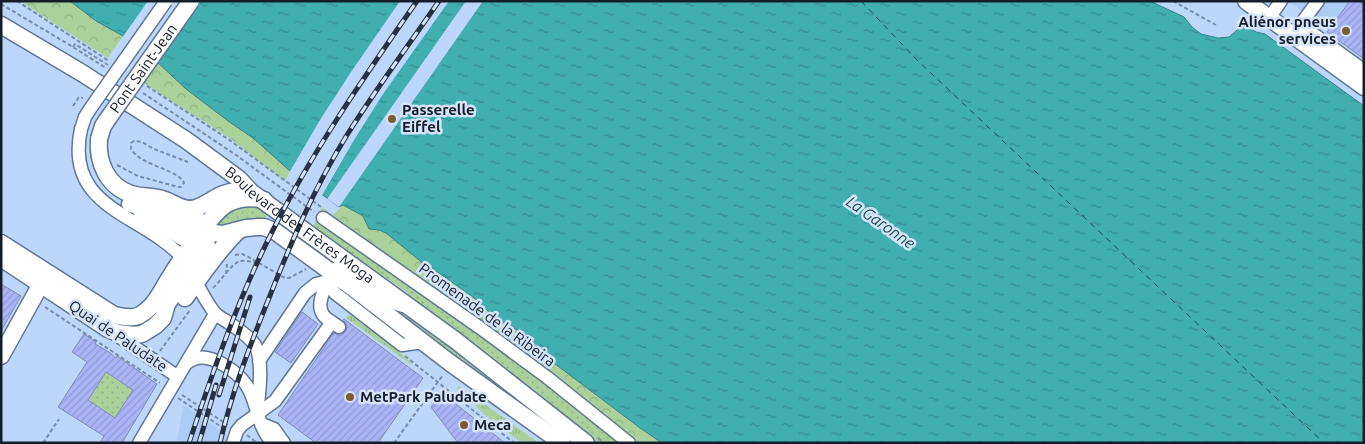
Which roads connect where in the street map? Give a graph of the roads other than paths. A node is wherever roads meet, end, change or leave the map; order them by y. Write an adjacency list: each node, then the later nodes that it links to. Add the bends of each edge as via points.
1 (166, 1): 12 (street, bridge, via 85,117)
2 (179, 1): 12 (main road, Pont Saint-Jean, via 94,122)
3 (191, 1): 12 (main road, Pont Saint-Jean, bridge, via 103,126)
4 (1246, 1): 6 (main road)
5 (1318, 1): 9 (street)
6 (1272, 7): 9 (main road)
7 (1, 14): 13 (main road, via 152,109)
8 (1, 25): 13 (main road, Boulevard des Frères Moga)
9 (1296, 31): 10 (main road); 11 (main road)
10 (1364, 73)
11 (1364, 87)
12 (90, 135): 15 (main road, via 89,151 99,180); 16 (main road, via 107,176 116,185 130,194 164,199); 24 (street, via 78,144 81,169 88,185 111,208 169,245)
13 (186, 140): 14 (main road, Boulevard des Frères Moga, via 240,179)
14 (257, 196): 16 (main road, via 230,191); 18 (main road, Quai de Paludate, via 258,199 228,203); 22 (main road, Boulevard des Frères Moga)
15 (130, 204): 18 (main road, Boulevard des Frères Moga, via 162,211); 21 (main road)
16 (190, 209): 18 (main road)
17 (322, 212): 41 (street, Promenade de la Ribeira, via 548,378)
18 (203, 229): 19 (main road, Boulevard des Frères Moga, via 223,234); 21 (main road, Quai de Paludate); 24 (main road, via 207,246)
19 (240, 230): 24 (main road); 25 (main road, Boulevard des Frères Moga, via 258,227 276,232)
20 (1, 243): 26 (main road, Quai de Paludate)
21 (192, 243): 24 (main road, Quai de Paludate)
22 (340, 257): 25 (street, via 341,263); 27 (main road, Boulevard des Frères Moga)
23 (1, 258): 26 (main road, Quai de Paludate)
24 (194, 276): 26 (main road, Quai de Paludate, via 157,298 139,316 130,318 114,315); 28 (street); 29 (main road, via 167,304 163,318 155,326 142,334)
25 (330, 277): 27 (street, via 338,272 346,273 384,300); 31 (street, via 305,293); 34 (street, via 321,306 325,317 335,324); 39 (main road, Boulevard des Frères Moga)
26 (44, 279): 29 (main road, Quai de Paludate); 30 (main road)
27 (414, 310): 40 (main road, Boulevard des Frères Moga)
28 (215, 314): 31 (street, via 235,326 254,345); 32 (street)
29 (108, 329): 33 (street, Quai de Paludate, via 154,360)
30 (1, 356)
31 (259, 361): 34 (street)
32 (187, 363): 33 (street, Quai de Paludate); 34 (street, Quai de Paludate, via 203,358 229,368 247,386)
33 (168, 384): 36 (street)
34 (260, 418): 35 (street, via 242,425); 37 (street, Quai de Paludate, via 265,436); 38 (street)
35 (235, 437)
36 (139, 443)
37 (273, 443)
38 (284, 443)
39 (562, 443)
40 (586, 443)
41 (629, 443)

